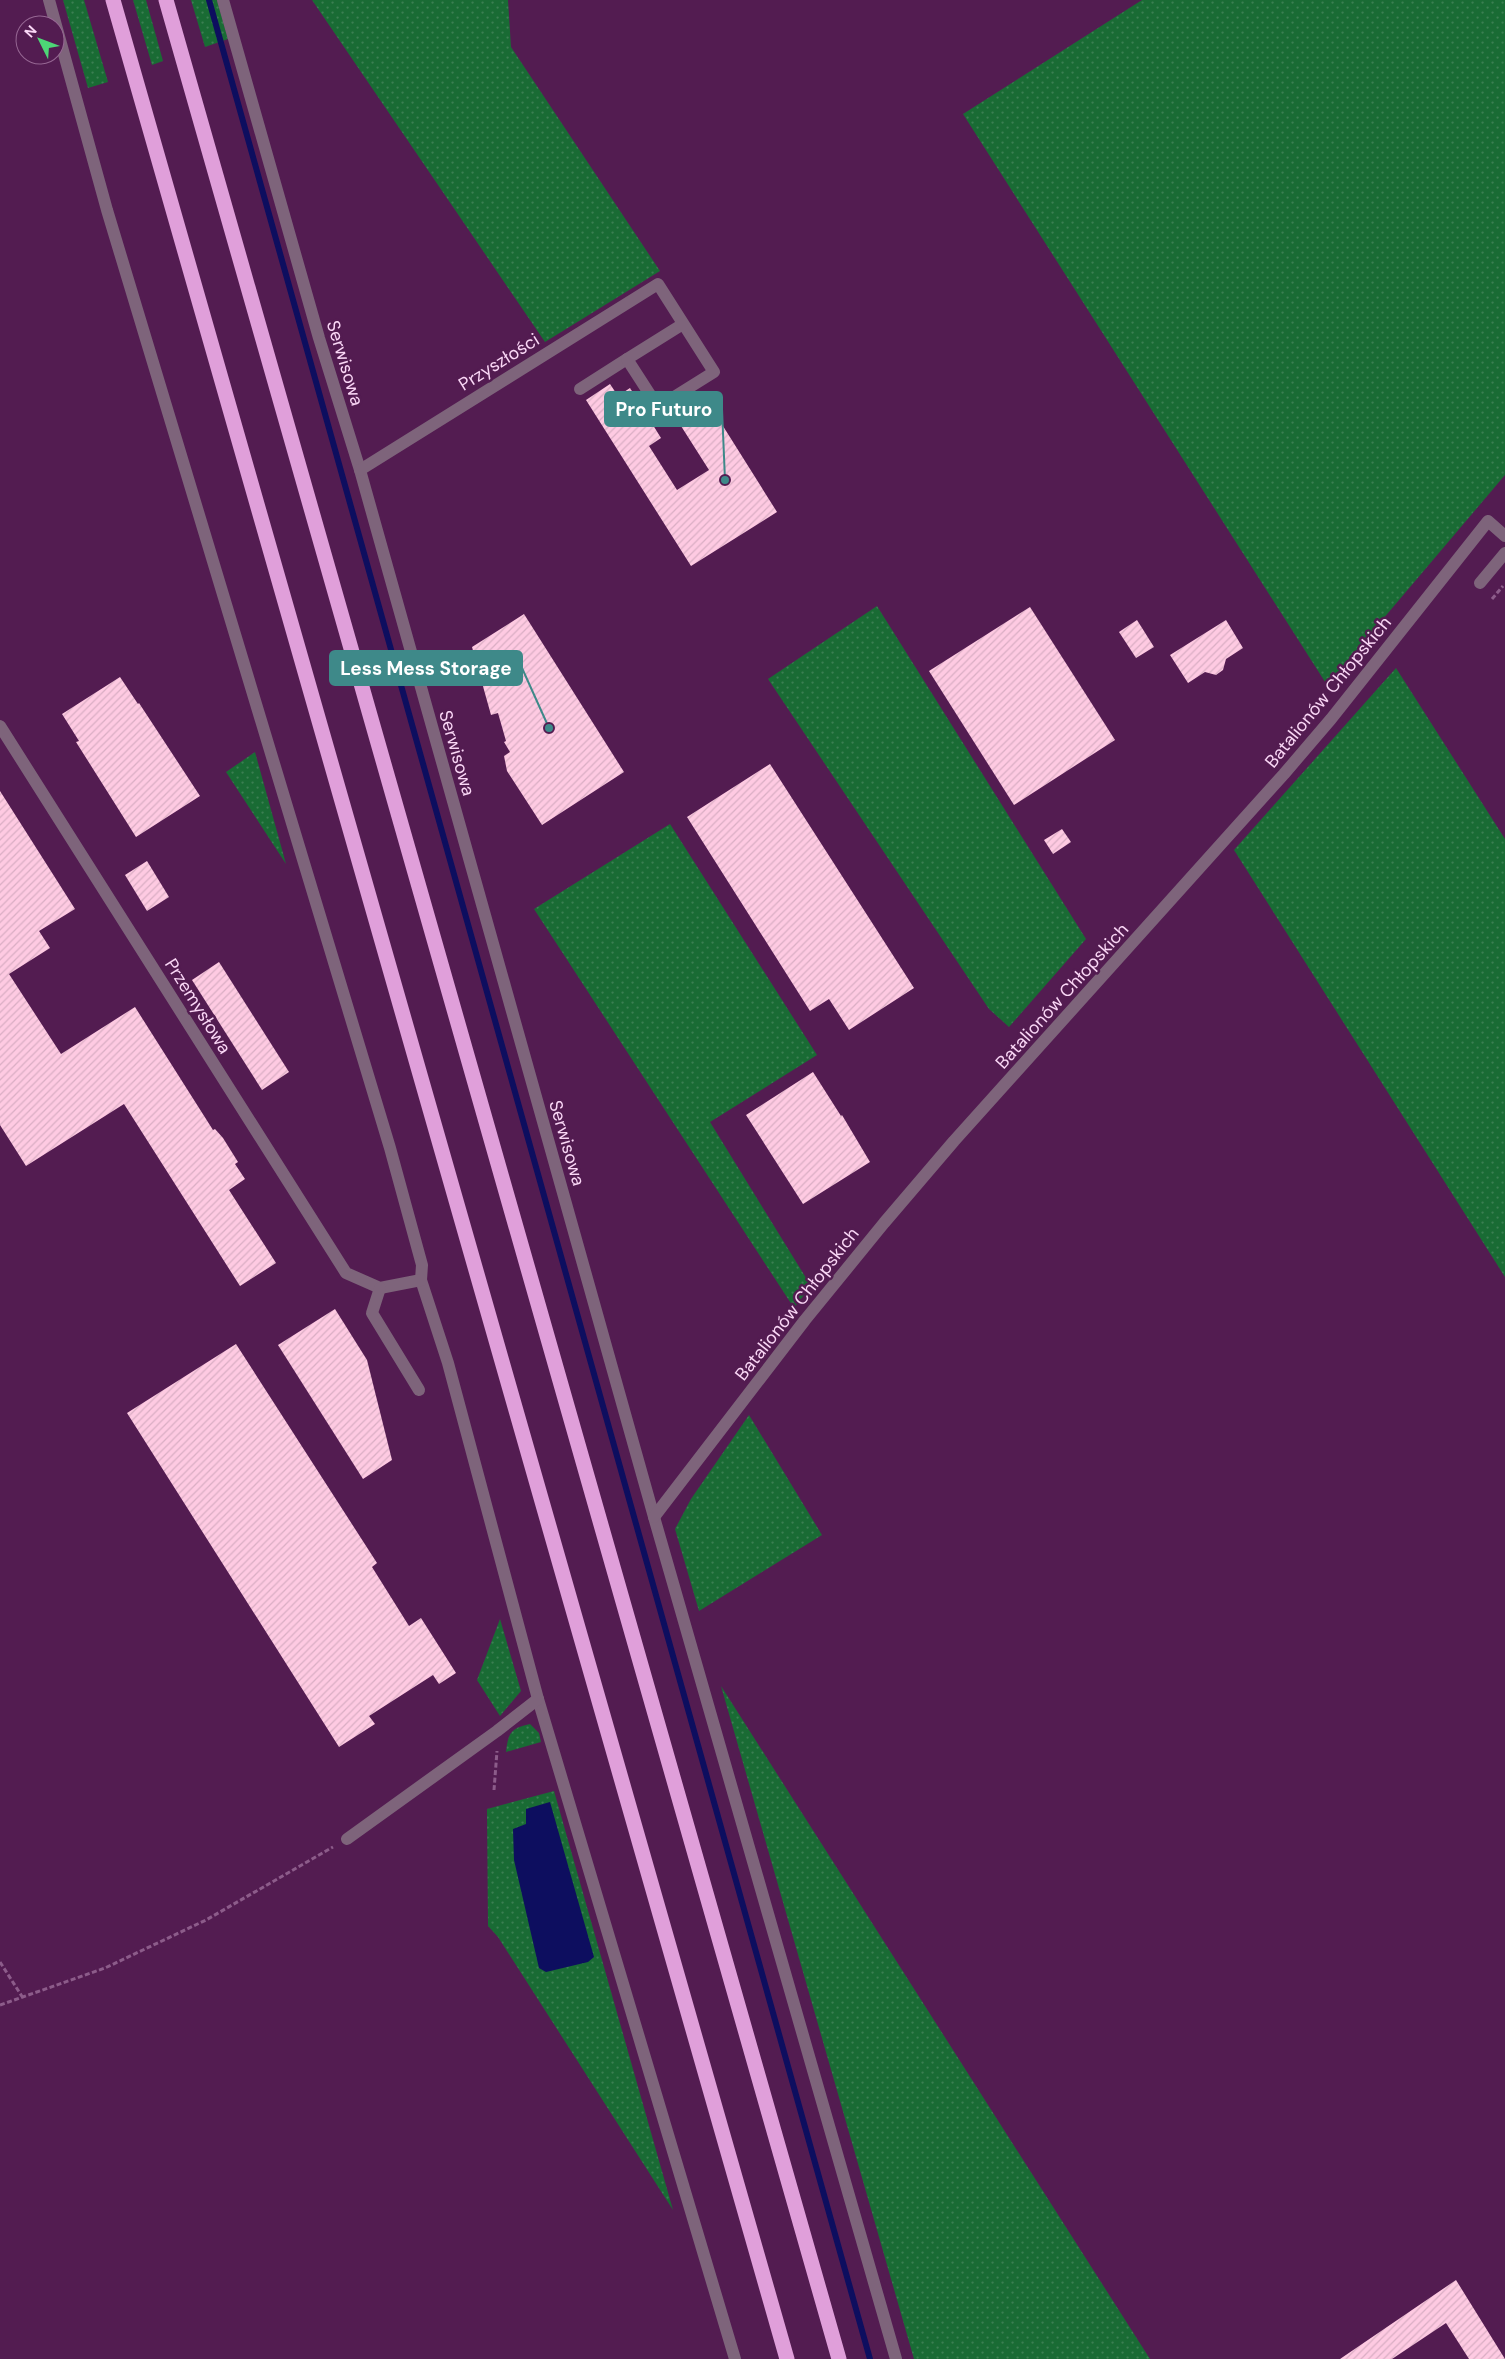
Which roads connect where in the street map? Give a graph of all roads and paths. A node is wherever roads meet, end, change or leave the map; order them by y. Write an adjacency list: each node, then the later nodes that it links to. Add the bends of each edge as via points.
1 (49, 0): 15 (street, via 107,210 390,1148 422,1265)
2 (113, 0): 27 (highway)
3 (166, 0): 28 (highway)
4 (223, 0): 8 (street, Serwisowa)
5 (683, 324): 6 (street); 6 (street, via 714,372 658,408); 8 (street, Przyszłości, via 658,284)
6 (627, 359): 7 (street)
7 (580, 389)
8 (360, 470): 18 (street, Serwisowa)
9 (1505, 536): 18 (street, Batalionów Chłopskich, via 1488,522 1284,774 884,1222)
10 (1505, 553): 12 (street)
11 (1505, 583): 13 (path)
12 (1480, 584)
13 (1492, 599)
14 (0, 726): 16 (street, Przemysłowa, via 346,1273)
15 (421, 1280): 16 (street); 19 (street, via 448,1364)
16 (380, 1288): 17 (street, via 372,1313)
17 (419, 1390)
18 (654, 1516): 29 (street, Serwisowa)
19 (538, 1699): 20 (street); 26 (street)
20 (497, 1731): 21 (path); 22 (street)
21 (494, 1790)
22 (348, 1839): 24 (path, via 206,1920 105,1968)
23 (0, 1962): 24 (path)
24 (23, 1998): 25 (path)
25 (0, 2005)
26 (735, 2359)
27 (787, 2359)
28 (839, 2359)
29 (896, 2359)

